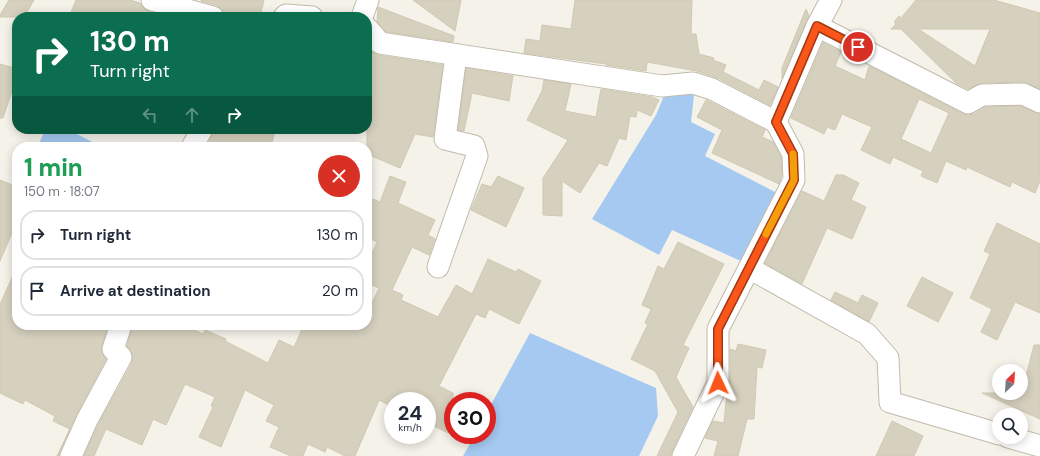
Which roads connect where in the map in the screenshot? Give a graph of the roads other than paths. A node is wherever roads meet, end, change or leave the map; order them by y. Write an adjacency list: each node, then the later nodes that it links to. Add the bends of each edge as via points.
1 (152, 0): 4 (street)
2 (368, 0): 5 (street)
3 (831, 0): 6 (street)
4 (195, 12)
5 (364, 12)
6 (817, 26): 9 (street, via 968,103 982,95 1023,94); 10 (street)
7 (372, 34): 8 (street, via 380,44)
8 (456, 55): 10 (street, via 662,86 693,83 712,89); 11 (street, via 445,139 474,146 477,156)
9 (1040, 102)
10 (776, 122): 12 (street, via 793,154 794,180)
11 (438, 267)
12 (749, 268): 14 (street, via 867,334 888,358 890,402); 18 (street, via 718,329 718,383)
13 (119, 330): 17 (street, via 113,349 121,357)
14 (992, 432)
15 (1028, 443): 16 (street)
16 (1040, 446)
17 (71, 456)
18 (683, 456)

